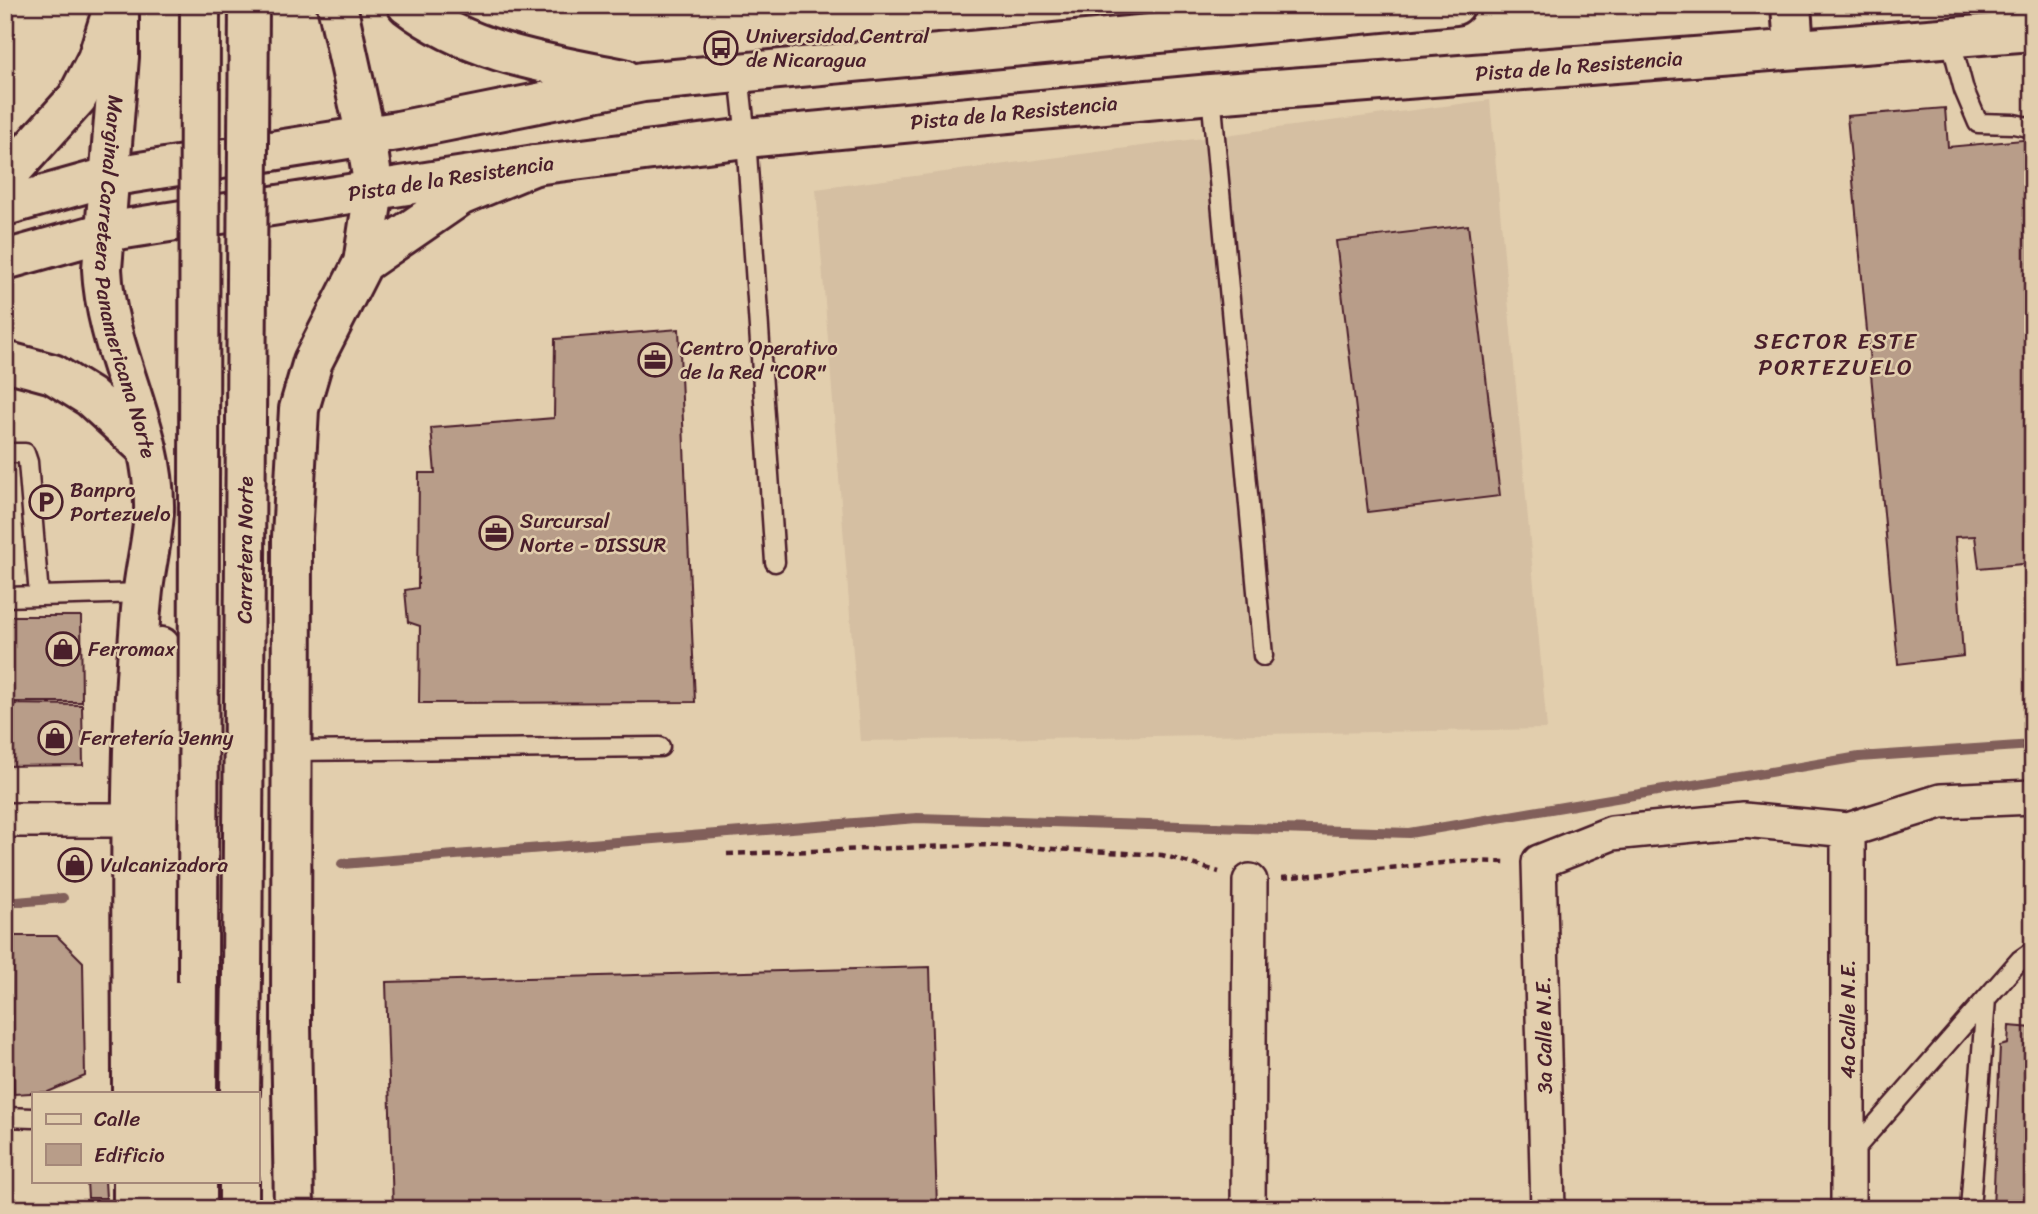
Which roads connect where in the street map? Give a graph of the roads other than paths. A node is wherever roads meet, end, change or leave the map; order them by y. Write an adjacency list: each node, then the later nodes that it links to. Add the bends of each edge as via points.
1 (114, 5): 20 (main road, via 97,59 77,98)
2 (119, 5): 19 (main road, Marginal Carretera Panamericana Norte)
3 (200, 5): 46 (main road, bridge)
4 (249, 5): 47 (main road, Carretera Norte, bridge)
5 (337, 5): 16 (main road)
6 (407, 5): 13 (main road, via 428,21 518,58)
7 (1455, 5): 12 (main road)
8 (1791, 5): 11 (main road)
9 (2033, 31): 10 (main road, Pista de la Resistencia)
10 (1950, 37): 11 (main road, Pista de la Resistencia); 15 (lane, via 1978,123)
11 (1794, 48): 14 (main road, Pista de la Resistencia)
12 (739, 73): 13 (main road); 17 (lane)
13 (643, 82): 16 (main road)
14 (1211, 94): 17 (main road, Pista de la Resistencia); 34 (lane)
15 (2033, 128)
16 (366, 137): 19 (main road); 21 (main road)
17 (746, 138): 18 (main road, Pista de la Resistencia); 30 (lane)
18 (535, 164): 21 (main road, Pista de la Resistencia); 25 (main road, via 460,196)
19 (108, 177): 22 (main road); 23 (main road, Marginal Carretera Panamericana Norte)
20 (5, 178)
21 (374, 190): 23 (main road, Pista de la Resistencia); 25 (main road)
22 (5, 206)
23 (105, 232): 24 (main road, Pista de la Resistencia); 27 (main road, Marginal Carretera Panamericana Norte, via 106,307)
24 (5, 260)
25 (363, 263): 36 (main road, via 313,361 299,409 292,537)
26 (5, 361): 27 (main road, via 53,374 90,397)
27 (147, 449): 29 (main road, Marginal Carretera Panamericana Norte)
28 (5, 453): 32 (lane, via 25,453 28,462)
29 (154, 512): 31 (main road, Marginal Carretera Panamericana Norte); 45 (main road, via 161,625)
30 (775, 562)
31 (142, 593): 32 (lane); 39 (main road, Marginal Carretera Panamericana Norte, via 129,694)
32 (39, 596): 33 (lane)
33 (5, 597)
34 (1263, 656)
35 (660, 747): 36 (lane)
36 (292, 751): 59 (main road)
37 (2033, 797): 40 (street, via 1941,801)
38 (5, 820): 39 (street)
39 (131, 820): 44 (main road, Marginal Carretera Panamericana Norte)
40 (1848, 830): 50 (street, 4a Calle N.E.); 61 (street, 3a Calle N.E., via 1744,820 1625,832 1539,862)
41 (1250, 881): 60 (street)
42 (2033, 951): 43 (lane)
43 (1986, 999): 50 (lane); 63 (lane)
44 (132, 1092)
45 (167, 1092)
46 (197, 1092)
47 (240, 1092)
48 (5, 1117): 49 (lane)
49 (32, 1118)
50 (1848, 1156): 62 (street, 4a Calle N.E.)
51 (133, 1182): 55 (main road)
52 (168, 1182): 56 (main road)
53 (197, 1182): 57 (main road)
54 (239, 1182): 58 (main road)
55 (133, 1209)
56 (169, 1209)
57 (197, 1209)
58 (239, 1209)
59 (294, 1209)
60 (1248, 1209)
61 (1548, 1209)
62 (1848, 1209)
63 (1970, 1209)

